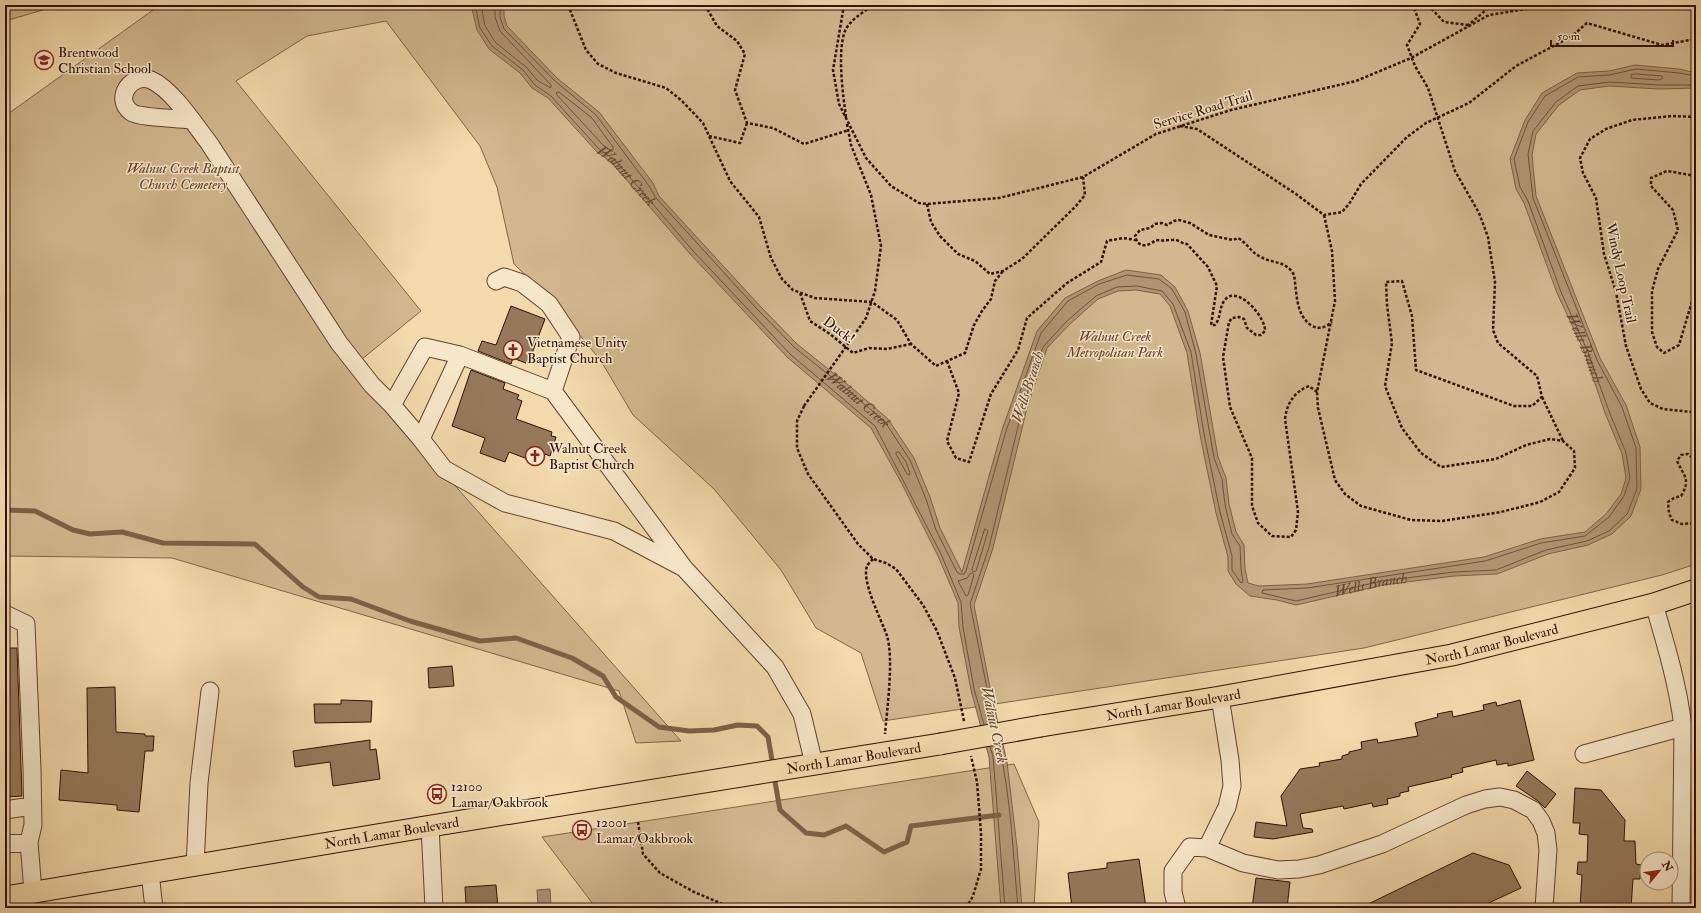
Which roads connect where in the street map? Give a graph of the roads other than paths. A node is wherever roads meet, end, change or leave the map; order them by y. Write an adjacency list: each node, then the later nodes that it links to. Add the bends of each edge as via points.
1 (191, 120): 5 (street, via 209,143 339,343 372,385)
2 (496, 281): 4 (street, via 504,277 522,283 549,304 571,337)
3 (460, 355): 4 (street); 5 (street, via 425,347); 6 (street)
4 (553, 391): 7 (street)
5 (392, 405): 6 (street)
6 (421, 439): 7 (street, via 444,469 505,503 614,530)
7 (684, 568): 15 (street, via 775,667 802,714)
8 (1696, 590): 9 (main road, North Lamar Boulevard)
9 (1654, 604): 12 (main road, North Lamar Boulevard, via 1452,655); 13 (street, via 1680,700)
10 (5, 614): 16 (street, via 26,624)
11 (210, 691): 22 (street, via 199,783)
12 (1220, 697): 15 (main road, North Lamar Boulevard, bridge); 21 (street, via 1232,786 1227,807)
13 (1683, 727): 14 (street); 30 (street)
14 (1584, 754)
15 (811, 765): 18 (main road, North Lamar Boulevard)
16 (32, 806): 17 (street); 19 (street, via 33,824)
17 (5, 810)
18 (430, 826): 22 (main road, North Lamar Boulevard); 27 (street)
19 (29, 842): 20 (street); 24 (street)
20 (5, 844)
21 (1207, 848): 28 (street, via 1190,848 1173,871); 29 (street, via 1243,863 1278,870 1299,869 1382,844 1466,805 1500,797 1514,800 1533,810 1546,833 1548,850)
22 (195, 866): 23 (main road, North Lamar Boulevard)
23 (150, 873): 24 (main road, North Lamar Boulevard); 26 (street)
24 (33, 892): 25 (main road, North Lamar Boulevard)
25 (5, 897)
26 (154, 908)
27 (434, 908)
28 (1177, 908)
29 (1544, 908)
30 (1681, 908)

